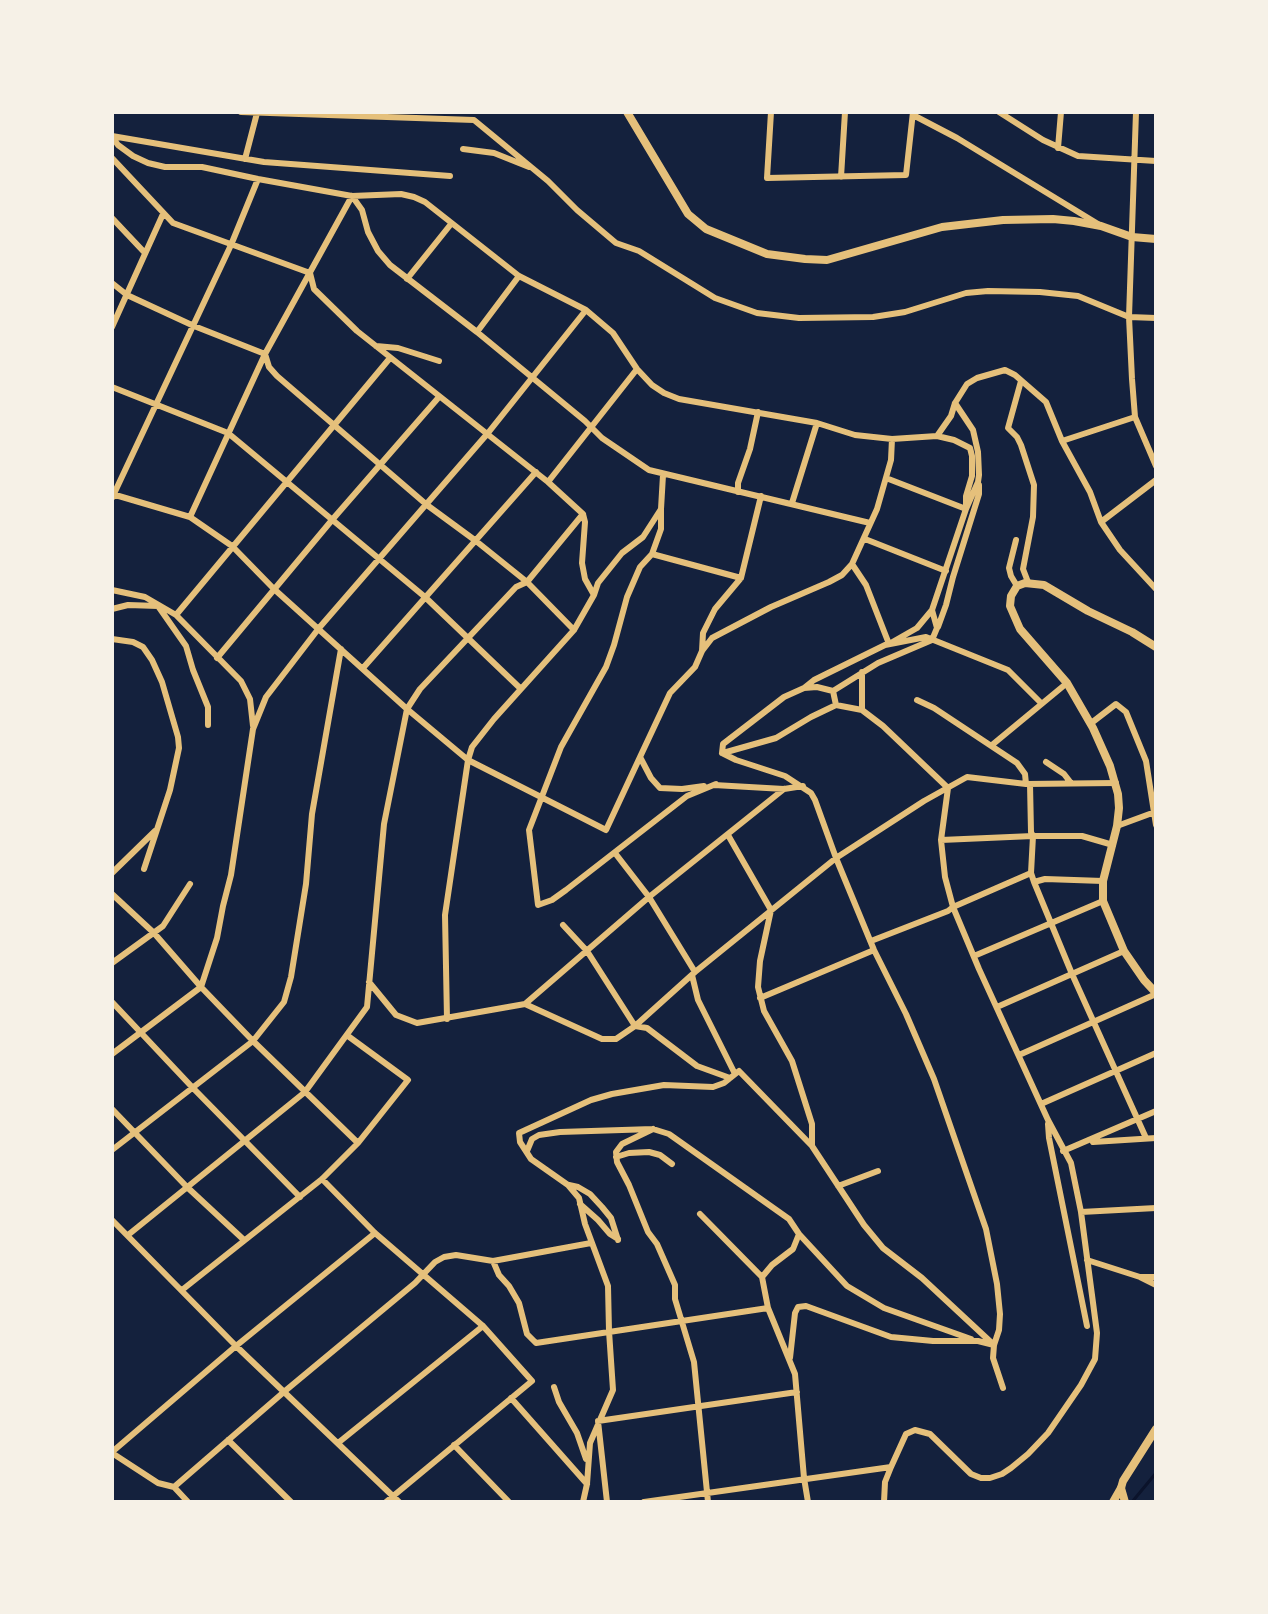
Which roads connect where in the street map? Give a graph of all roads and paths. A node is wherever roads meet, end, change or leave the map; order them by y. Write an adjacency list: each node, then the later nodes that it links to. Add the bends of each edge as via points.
1 (241, 112): 8 (street)
2 (627, 112): 25 (main road, via 688,214 706,229 766,254 827,260 942,227 981,221 1053,219)
3 (771, 112): 19 (street, via 767,178)
4 (845, 112): 19 (street)
5 (999, 112): 11 (street)
6 (1061, 112): 11 (street)
7 (1137, 112): 15 (street)
8 (257, 113): 14 (street); 17 (street, via 474,120)
9 (913, 114): 19 (street, via 906,175); 25 (street)
10 (112, 137): 14 (street); 20 (street, via 133,156 148,163 202,167)
11 (1058, 148): 15 (street, via 1078,156)
12 (463, 149): 17 (street, via 494,153)
13 (112, 158): 22 (street)
14 (245, 159): 18 (street)
15 (1134, 160): 16 (street); 26 (street)
16 (1155, 161)
17 (531, 168): 37 (street, via 615,243 639,251 716,298 757,313 799,318 873,317 905,312 966,292 988,291 1078,296)
18 (450, 176)
19 (841, 177)
20 (258, 179): 21 (street); 28 (street)
21 (352, 196): 24 (street, via 414,197); 30 (street); 32 (street, via 362,210 378,251)
22 (163, 214): 28 (street, via 173,223); 29 (street)
23 (112, 218): 29 (street)
24 (451, 224): 31 (street); 32 (street)
25 (1101, 226): 26 (main road)
26 (1132, 237): 27 (main road); 37 (street)
27 (1155, 239)
28 (231, 245): 30 (street); 39 (street)
29 (145, 253): 35 (street)
30 (310, 273): 42 (street, via 314,289); 43 (street)
31 (519, 276): 36 (street); 41 (street)
32 (407, 279): 41 (street)
33 (112, 283): 35 (street)
34 (112, 292): 35 (street)
35 (127, 295): 39 (street); 40 (street)
36 (586, 310): 46 (street, via 613,333); 47 (street)
37 (1129, 317): 38 (street); 54 (street)
38 (1155, 318)
39 (194, 326): 43 (street); 52 (street)
40 (112, 327)
41 (477, 332): 47 (street)
42 (375, 346): 44 (street); 45 (street, via 398,348)
43 (265, 354): 56 (street, via 277,376); 58 (street)
44 (390, 358): 50 (street); 56 (street)
45 (439, 361)
46 (637, 369): 53 (street, via 652,385 679,399); 57 (street)
47 (533, 379): 57 (street); 59 (street)
48 (1021, 381): 51 (street, via 1005,370 992,373 967,384); 62 (street, via 1046,402); 96 (street, via 1008,428 1021,445 1034,484 1034,517 1023,569)
49 (112, 387): 52 (street)
50 (439, 397): 59 (street); 63 (street)
51 (955, 403): 60 (street); 73 (street, via 973,430)
52 (156, 404): 58 (street); 69 (street)
53 (758, 411): 55 (street); 74 (street)
54 (1135, 417): 62 (street); 64 (street)
55 (817, 423): 61 (street, via 855,435); 77 (street)
56 (334, 424): 63 (street); 70 (street)
57 (592, 428): 66 (street, via 620,452); 72 (street)
58 (228, 433): 70 (street); 82 (street)
59 (489, 434): 65 (street); 78 (street)
60 (937, 436): 61 (street); 80 (street, via 970,448 972,476)
61 (892, 439): 68 (street)
62 (1062, 441): 84 (street, via 1090,492)
63 (380, 465): 78 (street); 83 (street)
64 (1155, 466)
65 (536, 472): 72 (street); 88 (street)
66 (663, 475): 74 (street); 79 (street)
67 (112, 478): 69 (street)
68 (886, 478): 80 (street); 85 (street)
69 (121, 480): 75 (street)
70 (288, 480): 83 (street); 89 (street)
71 (1155, 480): 84 (street)
72 (548, 482): 81 (street)
73 (978, 482): 80 (street); 108 (street, via 979,494)
74 (738, 492): 76 (street)
75 (113, 496): 82 (street)
76 (761, 496): 77 (street); 94 (street)
77 (792, 503): 85 (street)
78 (427, 505): 88 (street); 91 (street)
79 (661, 509): 90 (street, via 661,529); 101 (street, via 643,537 622,553 598,582)
80 (966, 509): 93 (street)
81 (583, 514): 95 (street); 101 (street, via 582,563)
82 (190, 517): 89 (street)
83 (332, 520): 91 (street); 98 (street)
84 (1101, 522): 99 (street)
85 (870, 523): 86 (street)
86 (865, 539): 92 (street); 93 (street)
87 (1016, 540): 97 (street, via 1009,568)
88 (476, 541): 95 (street); 102 (street)
89 (232, 546): 98 (street); 106 (street)
90 (652, 554): 94 (street); 144 (street, via 640,567 606,668 561,747)
91 (379, 558): 102 (street); 107 (street)
92 (852, 564): 113 (street, via 866,585); 116 (street, via 829,582 712,638)
93 (946, 571): 105 (street)
94 (741, 578): 116 (street, via 715,609 703,633)
95 (527, 582): 109 (street); 110 (street, via 516,587)
96 (1028, 582): 97 (main road); 114 (main road, via 1044,585)
97 (1017, 586): 120 (main road, via 1010,606 1020,629)
98 (274, 589): 107 (street); 117 (street)
99 (1155, 589)
100 (112, 590): 103 (street, via 145,597)
101 (594, 595): 109 (street)
102 (425, 597): 110 (street); 118 (street)
103 (158, 606): 104 (street); 106 (street); 130 (street, via 186,646 208,707)
104 (112, 609)
105 (932, 610): 108 (street); 113 (street, via 917,628)
106 (176, 615): 117 (street)
107 (319, 628): 115 (street); 131 (street, via 266,697)
108 (937, 628): 112 (street)
109 (574, 630): 122 (street)
110 (468, 638): 122 (street); 127 (street, via 420,689)
111 (112, 639): 148 (street, via 143,647 158,674 176,726 178,748)
112 (932, 640): 113 (street, via 917,637); 119 (street); 125 (street, via 1008,670)
113 (889, 644): 121 (street)
114 (1155, 647)
115 (341, 649): 118 (street); 189 (street, via 312,814 306,885 291,977 284,1002)
116 (702, 651): 134 (street, via 695,667 670,693)
117 (217, 658): 131 (street, via 241,681 250,699)
118 (363, 668): 127 (street)
119 (862, 672): 123 (street); 128 (street)
120 (1067, 683): 125 (street); 129 (main road)
121 (804, 688): 123 (street); 133 (street, via 784,697 729,738)
122 (521, 689): 135 (street, via 472,747)
123 (833, 691): 126 (street)
124 (917, 700): 132 (street)
125 (1041, 703): 132 (street)
126 (836, 705): 128 (street); 133 (street, via 776,738)
127 (407, 709): 135 (street); 177 (street, via 384,824)
128 (862, 710): 142 (street)
129 (1090, 723): 138 (main road); 145 (street, via 1116,704 1126,712 1146,761)
130 (208, 725)
131 (253, 729): 178 (street, via 231,875)
132 (992, 745): 140 (street, via 1017,763)
133 (722, 753): 141 (street)
134 (640, 757): 139 (street, via 660,788); 144 (street, via 606,830)
135 (468, 759): 144 (street); 184 (street, via 445,915)
136 (1046, 762): 137 (street)
137 (1071, 783): 138 (street); 140 (street)
138 (1116, 783): 147 (main road)
139 (716, 784): 143 (street); 153 (street, via 687,796)
140 (1028, 784): 142 (street, via 967,777); 150 (street)
141 (803, 786): 143 (street); 154 (street, via 815,800)
142 (948, 788): 151 (street); 154 (street)
143 (784, 789): 149 (street)
144 (542, 796): 153 (street, via 529,830 538,905 552,900)
145 (1154, 812): 146 (street); 147 (street)
146 (1155, 825)
147 (1117, 826): 152 (main road)
148 (157, 829): 155 (street); 156 (street)
149 (728, 835): 162 (street); 165 (street)
150 (1033, 836): 151 (street); 152 (street, via 1082,836); 157 (street)
151 (940, 840): 164 (street)
152 (1113, 845): 158 (main road)
153 (615, 853): 162 (street)
154 (836, 858): 165 (street); 169 (street)
155 (144, 870)
156 (112, 873)
157 (1031, 873): 159 (street); 164 (street)
158 (1103, 881): 159 (street); 163 (main road)
159 (1034, 882): 166 (street)
160 (190, 884): 168 (street, via 164,926)
161 (112, 894): 168 (street)
162 (649, 897): 171 (street); 175 (street)
163 (1103, 901): 166 (street); 172 (main road)
164 (953, 907): 169 (street); 173 (street)
165 (771, 910): 175 (street); 180 (street, via 760,961)
166 (1050, 924): 173 (street); 176 (street)
167 (563, 925): 171 (street)
168 (154, 933): 174 (street); 178 (street)
169 (871, 941): 170 (street)
170 (874, 950): 180 (street); 245 (street, via 934,1079 986,1229 1000,1314)
171 (587, 951): 182 (street); 186 (street)
172 (1124, 951): 176 (street); 179 (main road)
173 (974, 956): 183 (street)
174 (112, 963)
175 (693, 974): 186 (street); 194 (street, via 698,1000)
176 (1071, 974): 183 (street); 185 (street)
177 (369, 982): 184 (street, via 396,1015 417,1023); 188 (street, via 367,1007)
178 (201, 987): 187 (street); 189 (street)
179 (1155, 993): 185 (street)
180 (760, 998): 208 (street, via 792,1061 812,1124)
181 (112, 1002): 187 (street)
182 (525, 1004): 184 (street); 186 (street, via 608,1041)
183 (997, 1007): 192 (street)
184 (447, 1019)
185 (1094, 1022): 192 (street); 193 (street)
186 (635, 1026): 194 (street, via 647,1028 698,1066)
187 (142, 1032): 191 (street); 195 (street)
188 (348, 1036): 196 (street); 207 (street, via 408,1080)
189 (253, 1041): 195 (street); 196 (street)
190 (1155, 1053): 193 (street)
191 (112, 1054)
192 (1019, 1055): 197 (street)
193 (1117, 1071): 197 (street); 200 (street)
194 (735, 1074): 208 (street); 211 (street, via 713,1087 664,1085 591,1100 519,1133)
195 (192, 1087): 203 (street); 206 (street)
196 (305, 1092): 206 (street); 207 (street)
197 (1041, 1104): 201 (street)
198 (112, 1109): 203 (street)
199 (1155, 1112): 200 (street)
200 (1138, 1119): 204 (street); 209 (street)
201 (1048, 1120): 212 (street); 242 (street)
202 (653, 1129): 211 (street, via 539,1135 532,1139); 213 (street, via 622,1144); 227 (street, via 677,1139 789,1219)
203 (134, 1133): 210 (street); 219 (street)
204 (1146, 1138): 205 (street); 209 (street, via 1098,1140)
205 (1155, 1138)
206 (246, 1140): 219 (street); 220 (street)
207 (358, 1143): 216 (street)
208 (812, 1146): 218 (street)
209 (1074, 1147): 212 (street)
210 (112, 1150)
211 (527, 1151): 217 (street, via 531,1159)
212 (1063, 1151): 223 (street, via 1071,1162)
213 (616, 1157): 214 (street, via 649,1152); 240 (street, via 675,1285)
214 (672, 1164)
215 (878, 1170): 218 (street)
216 (322, 1179): 220 (street); 226 (street)
217 (568, 1185): 221 (street); 221 (street, via 590,1194 602,1207 611,1218 618,1240)
218 (838, 1186): 245 (street, via 883,1248 930,1285)
219 (187, 1187): 228 (street); 229 (street)
220 (300, 1197): 229 (street)
221 (580, 1204): 230 (street)
222 (1155, 1208): 223 (street)
223 (1081, 1212): 231 (street)
224 (700, 1214): 234 (street)
225 (112, 1220): 228 (street)
226 (375, 1233): 233 (street); 246 (street)
227 (799, 1234): 234 (street, via 793,1249); 244 (street, via 848,1286 884,1308)
228 (128, 1235): 238 (street)
229 (244, 1240): 238 (street)
230 (591, 1243): 232 (street); 243 (street, via 608,1286)
231 (1087, 1260): 235 (street); 261 (street, via 1097,1334 1095,1359 1048,1433 1028,1454 1002,1474 990,1478 970,1474 930,1434 915,1430 906,1434)
232 (493, 1261): 233 (street, via 444,1257); 243 (street, via 519,1303 528,1334 536,1343)
233 (425, 1274): 241 (street); 250 (street)
234 (762, 1277): 239 (street)
235 (1140, 1277): 236 (street); 237 (street)
236 (1155, 1277)
237 (1155, 1285)
238 (182, 1290): 246 (street)
239 (768, 1308): 240 (street); 247 (street)
240 (682, 1321): 243 (street); 253 (street, via 694,1362)
241 (483, 1326): 252 (street, via 532,1381); 257 (street)
242 (1087, 1326)
243 (609, 1331): 254 (street, via 613,1390)
244 (978, 1341): 245 (street); 247 (street, via 891,1337 806,1306 798,1307 795,1313)
245 (994, 1345): 249 (street, via 993,1358)
246 (236, 1346): 250 (street); 259 (street)
247 (790, 1358): 251 (street)
248 (554, 1387): 260 (street)
249 (1003, 1388)
250 (285, 1391): 256 (street); 257 (street)
251 (797, 1392): 253 (street); 262 (street)
252 (512, 1398): 258 (street); 263 (street)
253 (699, 1406): 254 (street); 266 (street)
254 (598, 1421): 260 (street); 275 (street)
255 (1155, 1429): 265 (main road)
256 (228, 1440): 264 (street); 270 (street)
257 (338, 1443): 267 (street)
258 (454, 1445): 267 (street); 273 (street)
259 (112, 1452): 264 (street, via 158,1483)
260 (587, 1461): 263 (street)
261 (891, 1467): 262 (street); 279 (street)
262 (804, 1478): 266 (street); 278 (street)
263 (587, 1484): 274 (street)
264 (174, 1487): 269 (street)
265 (1121, 1488): 268 (main road); 280 (street)
266 (707, 1492): 276 (street); 277 (street)
267 (393, 1496): 271 (street); 272 (street)
268 (1125, 1501)
269 (188, 1502)
270 (291, 1502)
271 (386, 1502)
272 (399, 1502)
273 (509, 1502)
274 (583, 1502)
275 (607, 1502)
276 (644, 1502)
277 (708, 1502)
278 (808, 1502)
279 (884, 1502)
280 (1113, 1502)

